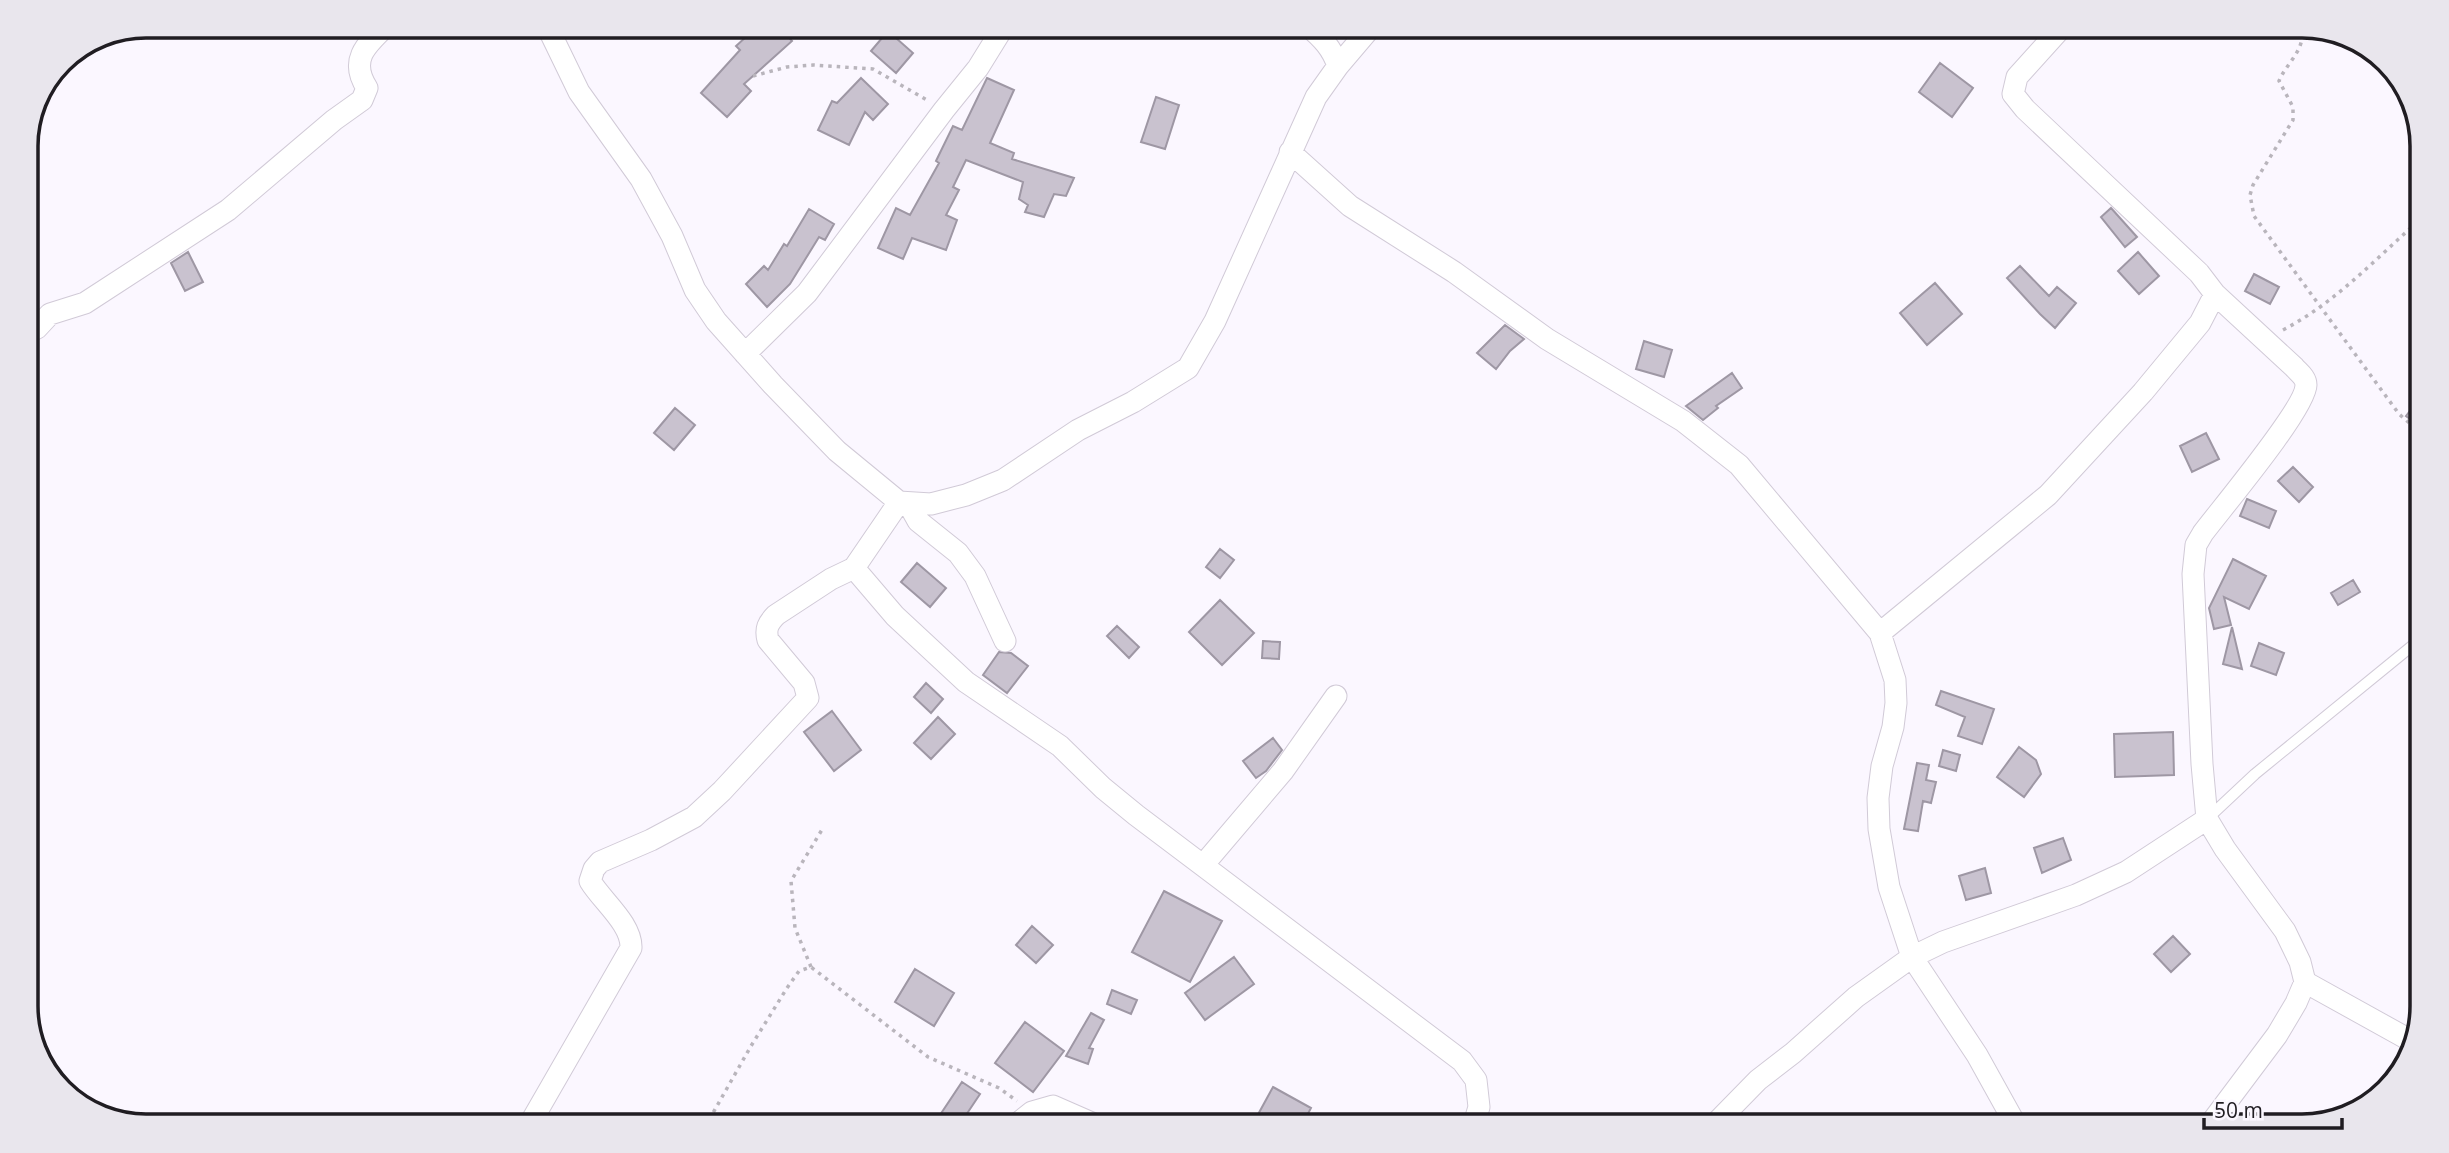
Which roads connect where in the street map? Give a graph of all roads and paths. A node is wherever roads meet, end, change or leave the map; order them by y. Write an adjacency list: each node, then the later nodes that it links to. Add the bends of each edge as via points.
1 (374, 38): 15 (street, via 364,48 358,70 367,88 362,100 228,210 85,303 50,314)
2 (553, 38): 17 (street, via 579,92 641,178 695,290)
3 (997, 38): 10 (street)
4 (1322, 38): 8 (street)
5 (1362, 38): 8 (street)
6 (2052, 38): 13 (street, via 2017,77 2013,94 2199,273)
7 (2303, 38): 14 (path, via 2279,81 2293,107 2293,120 2250,195 2254,216)
8 (1338, 66): 11 (street, via 1316,97)
9 (753, 76): 10 (path, via 813,65 873,69)
10 (944, 110): 17 (street, via 807,293)
11 (1290, 152): 19 (street, via 1215,321 1188,368 1077,430 1003,480 931,504); 21 (street, via 1350,206 1547,339 1683,421 1739,465)
12 (2410, 230): 14 (path)
13 (2215, 294): 16 (street); 21 (street, via 2200,323 2143,392 2048,495)
14 (2322, 307): 16 (path); 18 (path)
15 (39, 326)
16 (2265, 338): 25 (street, via 2306,385 2290,417 2196,545 2193,574)
17 (745, 354): 19 (street, via 837,451)
18 (2410, 424)
19 (903, 502): 20 (street); 22 (street, via 918,521 958,553 975,576)
20 (854, 568): 27 (street, via 895,616 965,682 1060,746 1103,788); 33 (street, via 769,623 768,640 804,683 808,698 801,707 694,817 594,869 590,881 632,940 631,948)
21 (1880, 633): 28 (street, via 1895,680 1896,703 1882,766 1879,828 1889,887)
22 (1005, 641)
23 (2410, 648): 25 (lane)
24 (1336, 696): 27 (street, via 1283,771)
25 (2207, 819): 28 (street, via 2126,872); 30 (street, via 2285,931)
26 (823, 828): 29 (path, via 791,881 794,928)
27 (1204, 864): 37 (street, via 1462,1060 1476,1080)
28 (1912, 957): 38 (street, via 1856,997); 39 (street, via 1978,1055)
29 (811, 967): 32 (path, via 928,1056 999,1088); 34 (path, via 799,971)
30 (2305, 982): 31 (street); 40 (street, via 2277,1034)
31 (2405, 1037)
32 (1032, 1112): 35 (street); 36 (street, via 1053,1106)
33 (535, 1114)
34 (712, 1114)
35 (1029, 1114)
36 (1071, 1114)
37 (1477, 1114)
38 (1725, 1114)
39 (2010, 1114)
40 (2217, 1114)

